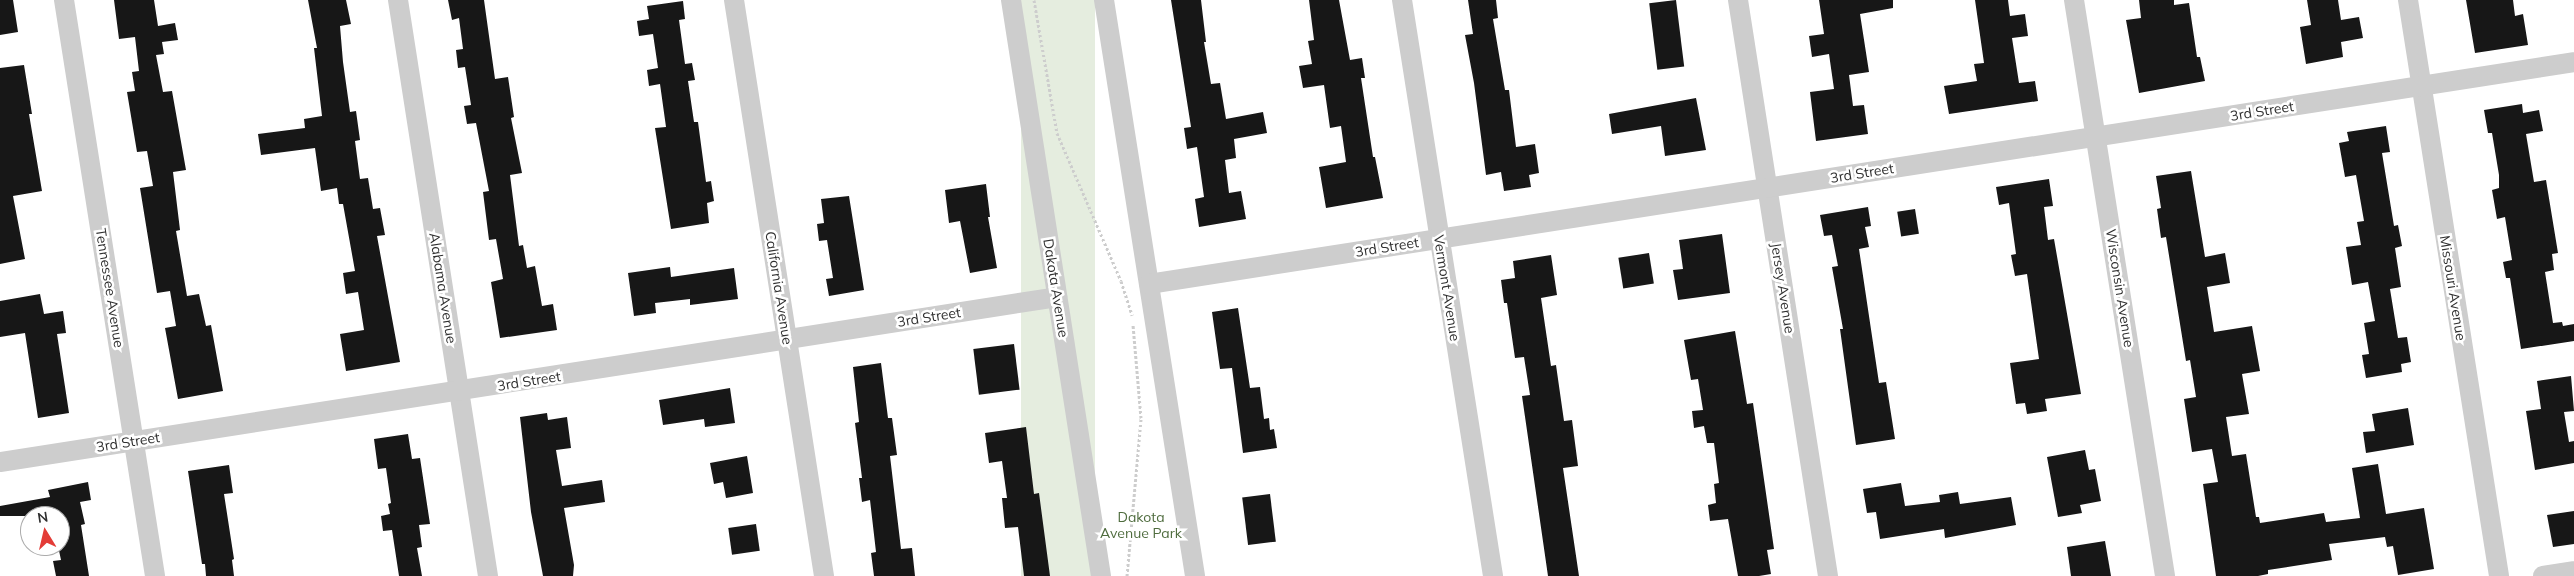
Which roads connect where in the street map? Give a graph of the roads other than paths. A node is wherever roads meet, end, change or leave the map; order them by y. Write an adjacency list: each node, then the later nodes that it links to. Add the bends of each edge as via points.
1 (64, 0): 19 (street, Tennessee Avenue)
2 (398, 0): 18 (street, Alabama Avenue)
3 (734, 0): 17 (street, California Avenue)
4 (1011, 0): 16 (street, Dakota Avenue)
5 (1104, 0): 15 (street)
6 (1402, 0): 14 (street, Vermont Avenue)
7 (1738, 0): 13 (street, Jersey Avenue)
8 (2074, 0): 12 (street, Wisconsin Avenue)
9 (2408, 0): 11 (street, Missouri Avenue)
10 (2574, 62): 11 (street, 3rd Street)
11 (2421, 86): 12 (street, 3rd Street); 30 (street, Missouri Avenue)
12 (2096, 137): 13 (street, 3rd Street); 29 (street, Wisconsin Avenue)
13 (1767, 188): 14 (street, 3rd Street); 28 (street, Jersey Avenue)
14 (1439, 239): 15 (street, 3rd Street); 27 (street, Vermont Avenue)
15 (1149, 284): 26 (street)
16 (1057, 298): 17 (street, 3rd Street); 25 (street, Dakota Avenue)
17 (787, 339): 18 (street, 3rd Street); 24 (street, California Avenue)
18 (460, 392): 19 (street, 3rd Street); 23 (street, Alabama Avenue)
19 (134, 442): 20 (street, 3rd Street); 22 (street, Tennessee Avenue)
20 (0, 462)
21 (2574, 571): 31 (street)
22 (155, 576)
23 (488, 576)
24 (824, 576)
25 (1101, 576)
26 (1195, 576)
27 (1493, 576)
28 (1828, 576)
29 (2165, 576)
30 (2499, 576)
31 (2543, 576)

